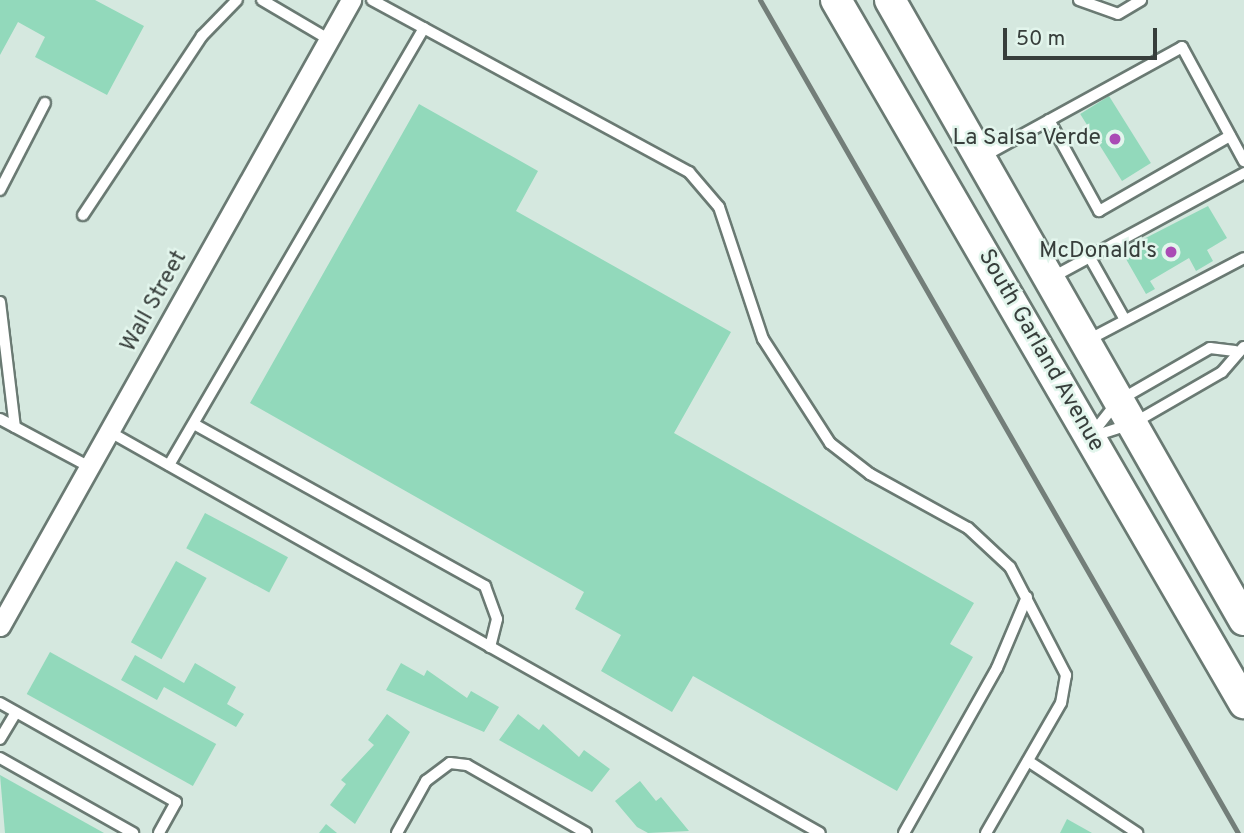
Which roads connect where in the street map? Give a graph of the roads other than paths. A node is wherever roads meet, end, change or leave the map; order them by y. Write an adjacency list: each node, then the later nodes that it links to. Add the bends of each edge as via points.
1 (237, 0): 18 (lane, via 202,36)
2 (262, 0): 10 (lane)
3 (351, 0): 10 (street, Wall Street)
4 (372, 0): 9 (lane)
5 (836, 0): 31 (main road, South Garland Avenue)
6 (890, 0): 14 (main road, South Garland Avenue)
7 (1080, 0): 8 (lane, via 1118,14)
8 (1141, 0)
9 (424, 28): 28 (lane); 34 (lane, via 698,180 719,206 763,339 830,443 870,474 968,528 1010,567)
10 (330, 40): 30 (street, Wall Street)
11 (45, 103): 17 (lane)
12 (1049, 120): 13 (lane, via 1182,47); 13 (lane, via 1099,211); 14 (lane)
13 (1230, 136): 15 (lane)
14 (981, 158): 21 (main road, South Garland Avenue)
15 (1244, 162)
16 (1244, 173): 19 (lane)
17 (0, 190)
18 (83, 215)
19 (1089, 256): 21 (lane); 23 (lane)
20 (1244, 258): 23 (lane)
21 (1049, 278): 24 (main road, South Garland Avenue)
22 (0, 302): 29 (lane)
23 (1125, 320): 24 (lane)
24 (1085, 342): 26 (main road, South Garland Avenue)
25 (1240, 349): 26 (lane, via 1222,372); 26 (lane, via 1210,348)
26 (1125, 412): 31 (lane); 31 (lane); 35 (main road, South Garland Avenue)
27 (0, 419): 29 (lane)
28 (194, 424): 32 (lane); 37 (lane, via 485,586 497,619)
29 (15, 427): 33 (lane)
30 (110, 432): 32 (lane); 33 (street, Wall Street)
31 (1090, 437): 39 (main road, South Garland Avenue)
32 (169, 465): 37 (lane)
33 (90, 467): 36 (street, Wall Street)
34 (1027, 597): 43 (lane, via 1066,675 1061,703); 49 (lane, via 997,668)
35 (1244, 620)
36 (0, 626)
37 (490, 647): 48 (lane)
38 (0, 703): 40 (lane)
39 (1244, 703)
40 (16, 712): 41 (lane); 45 (lane, via 176,802)
41 (0, 739)
42 (0, 758): 44 (lane)
43 (1028, 761): 50 (lane); 51 (lane)
44 (133, 833)
45 (159, 833)
46 (397, 833): 47 (lane, via 426,781 450,763 467,765)
47 (586, 833)
48 (820, 833)
49 (904, 833)
50 (986, 833)
51 (1137, 833)

